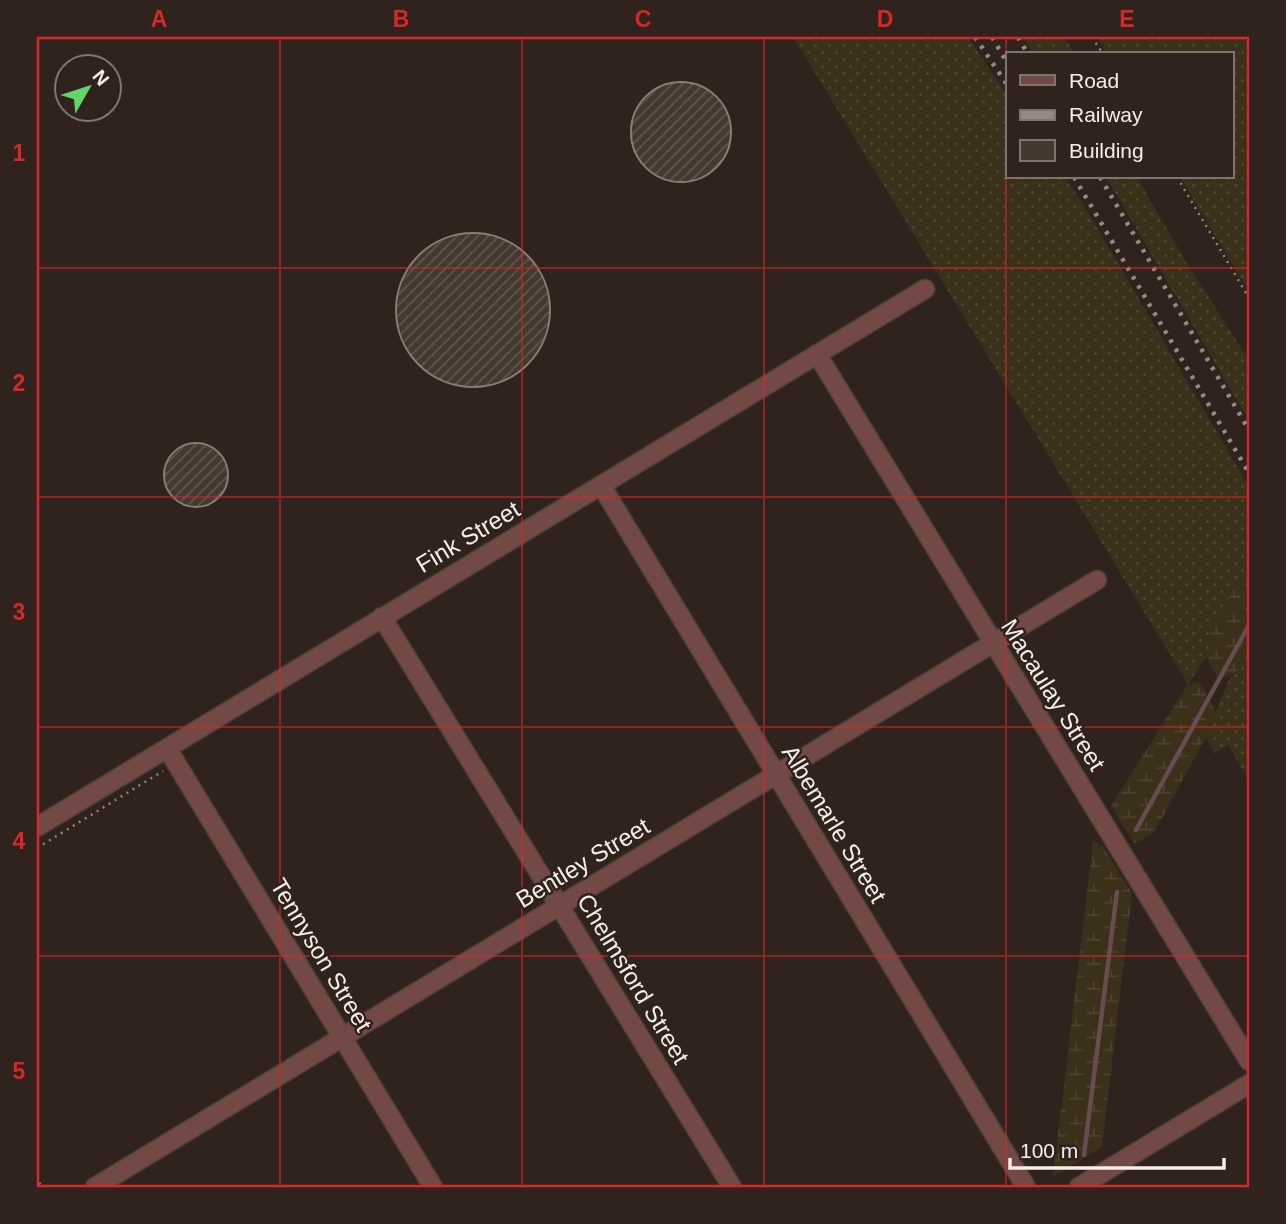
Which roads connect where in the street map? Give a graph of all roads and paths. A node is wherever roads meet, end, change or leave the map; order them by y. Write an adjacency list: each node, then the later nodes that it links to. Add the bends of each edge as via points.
1 (1092, 37): 2 (path)
2 (1102, 52)
3 (1178, 178): 5 (path)
4 (925, 289): 6 (street, Fink Street)
5 (1249, 298)
6 (817, 354): 7 (street, Fink Street); 10 (street, Macaulay Street)
7 (601, 485): 9 (street, Fink Street); 12 (street, Albemarle Street)
8 (1097, 580): 10 (street, Bentley Street)
9 (382, 617): 11 (street, Fink Street); 15 (street, Chelmsford Street)
10 (993, 643): 12 (street, Bentley Street); 17 (street, Macaulay Street)
11 (171, 756): 13 (street, Fink Street); 14 (path); 16 (street, Tennyson Street)
12 (776, 775): 15 (street, Bentley Street); 24 (street, Albemarle Street)
13 (37, 827)
14 (37, 848)
15 (560, 906): 16 (street, Bentley Street); 23 (street, Chelmsford Street)
16 (342, 1038): 21 (street, Bentley Street); 22 (street, Tennyson Street)
17 (1249, 1061)
18 (1249, 1084): 25 (street)
19 (37, 1176): 20 (path)
20 (41, 1187)
21 (95, 1187)
22 (433, 1187)
23 (732, 1187)
24 (1026, 1187)
25 (1079, 1187)

